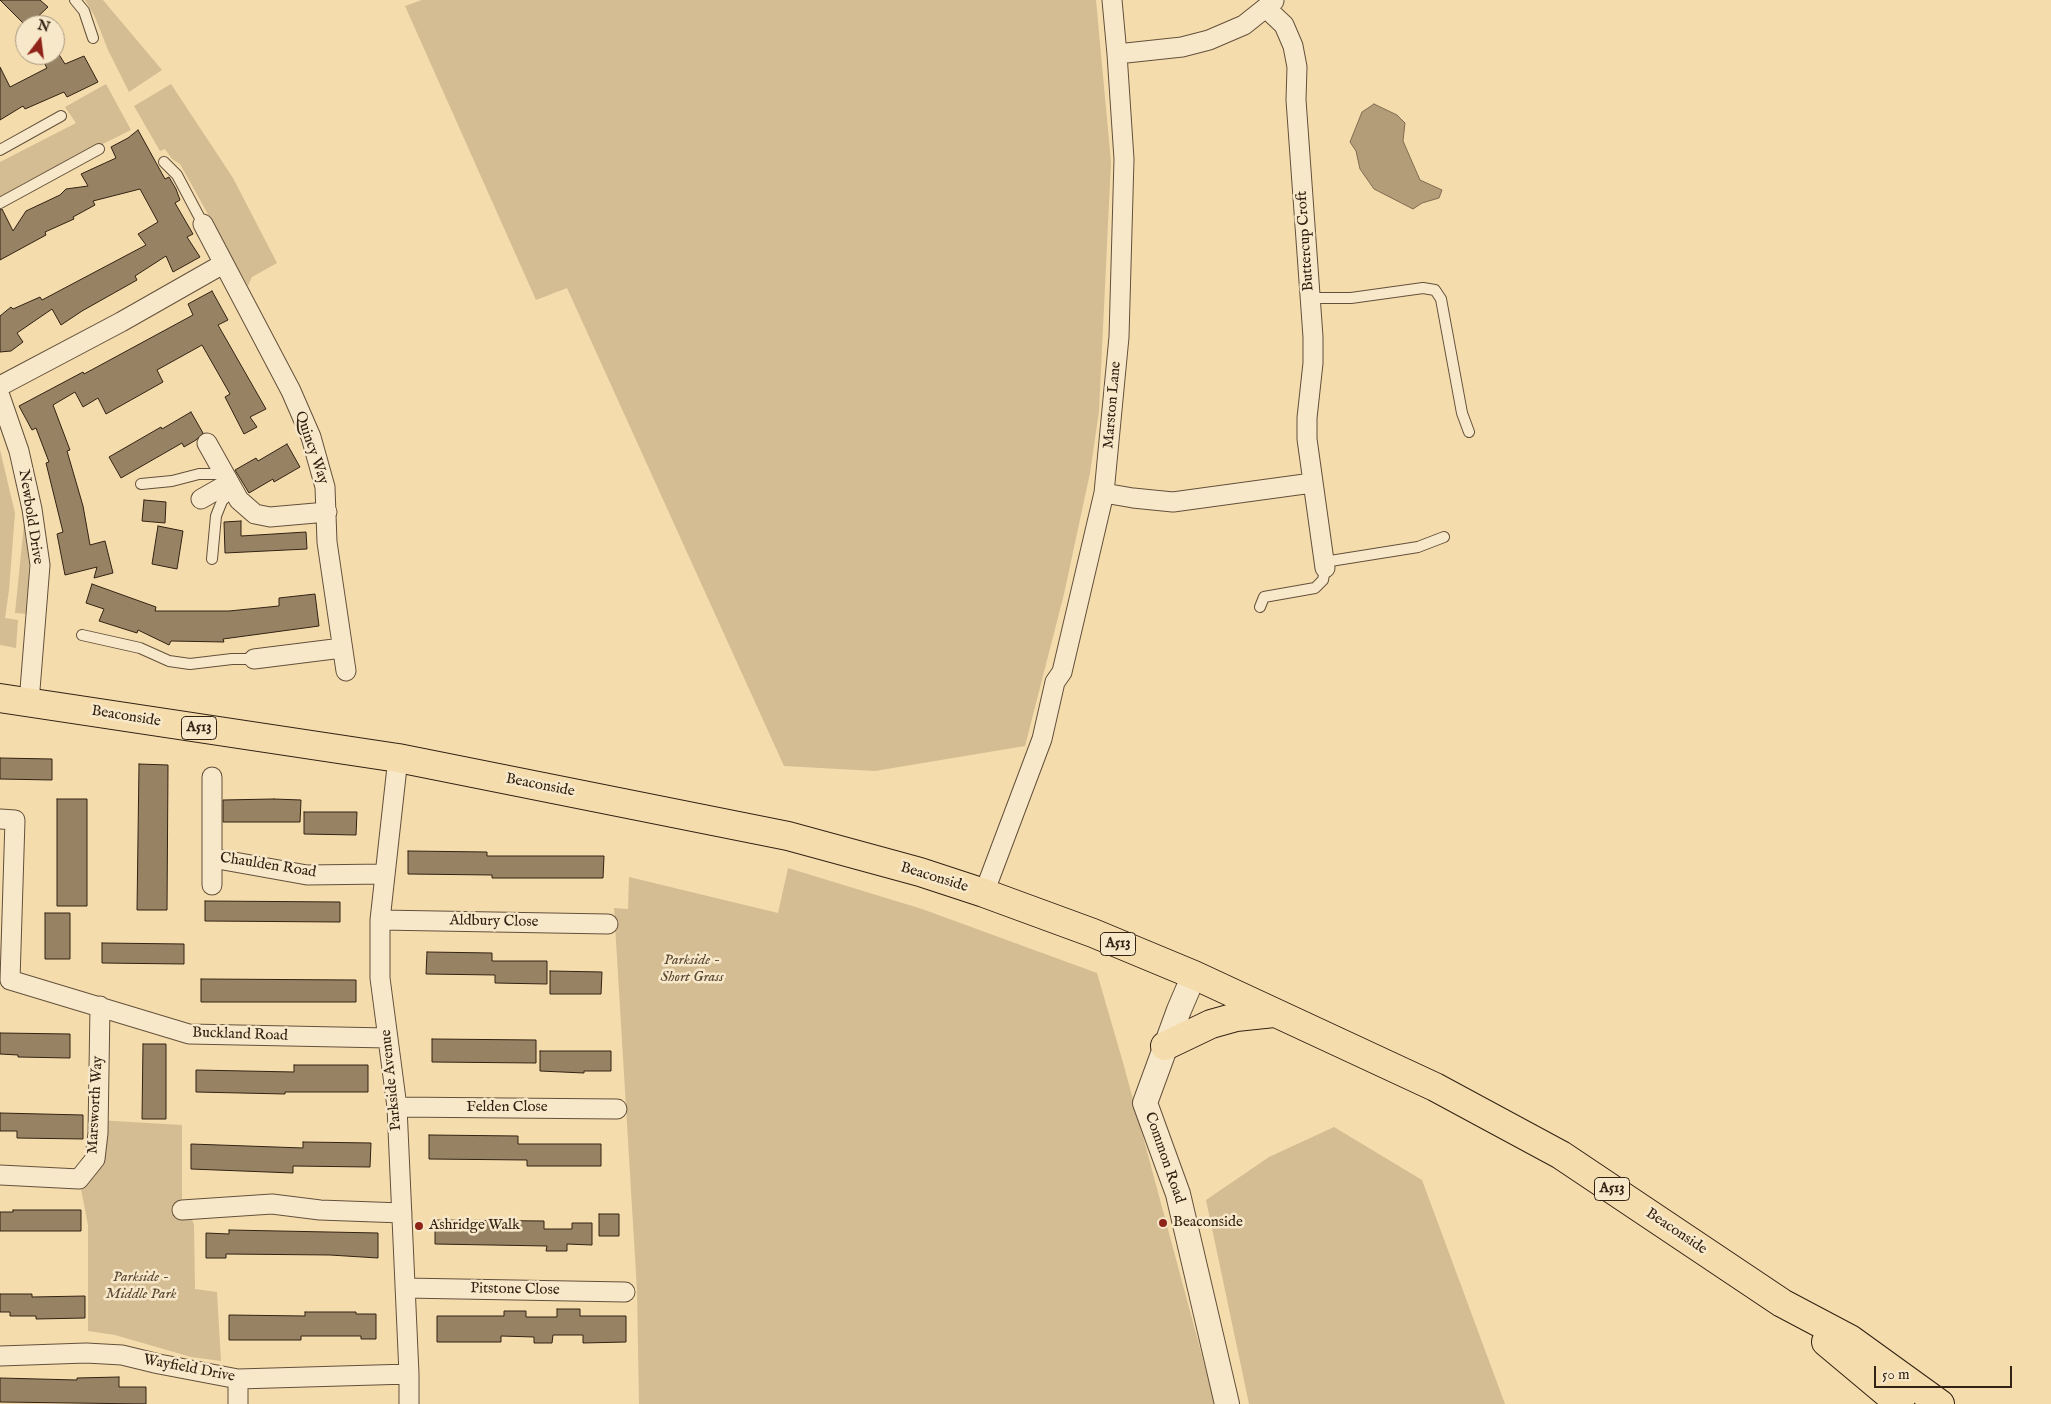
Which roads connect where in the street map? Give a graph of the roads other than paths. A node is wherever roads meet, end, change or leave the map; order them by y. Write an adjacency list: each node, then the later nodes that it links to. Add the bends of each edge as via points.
1 (75, 0): 4 (lane, via 84,11)
2 (1112, 0): 5 (street, Marston Lane)
3 (1271, 4): 5 (street, via 1244,25 1209,40 1182,47); 13 (street, Buttercup Croft, via 1293,46 1297,68 1296,100)
4 (93, 38)
5 (1117, 54): 21 (street, Marston Lane, via 1124,160 1119,337)
6 (61, 116): 8 (lane)
7 (99, 149): 10 (lane)
8 (0, 150)
9 (164, 162): 11 (lane, Quincy Way, via 177,175)
10 (0, 203)
11 (202, 224): 12 (street, Quincy Way)
12 (223, 264): 14 (street); 23 (street, Quincy Way, via 291,391 311,437 325,487)
13 (1310, 298): 16 (lane, via 1351,298 1423,288 1435,290 1443,307 1462,413); 19 (street, Buttercup Croft, via 1313,363 1307,425)
14 (0, 386)
15 (0, 396): 33 (street, Newbold Drive, via 19,452 40,565)
16 (1469, 432)
17 (207, 443): 18 (street)
18 (228, 482): 20 (lane, via 199,474 172,482); 22 (street); 23 (street, via 239,500 255,514 270,517); 25 (lane, via 216,516)
19 (1312, 483): 21 (street, via 1173,502); 26 (street, Buttercup Croft)
20 (141, 484)
21 (1104, 494): 40 (street, Marston Lane, via 1062,672 1055,682 1042,739)
22 (202, 499)
23 (327, 512): 29 (street, Quincy Way, via 327,542)
24 (1444, 537): 26 (lane, via 1418,547)
25 (212, 559)
26 (1324, 565): 27 (lane, via 1323,580 1316,588 1264,597)
27 (1260, 606)
28 (82, 634): 30 (lane, via 140,648 169,661 190,664)
29 (342, 648): 30 (street); 31 (street, Quincy Way)
30 (254, 659)
31 (346, 671)
32 (0, 698): 33 (highway, Beaconside / A513)
33 (29, 702): 34 (highway, Beaconside / A513)
34 (398, 758): 38 (street, Parkside Avenue); 40 (highway, Beaconside / A513, via 788,836)
35 (212, 777): 37 (street, Chaulden Road)
36 (0, 819): 44 (street, Buckland Road, via 15,820)
37 (212, 858): 38 (street, Chaulden Road, via 307,875); 39 (street, Chaulden Road)
38 (384, 874): 41 (street, Parkside Avenue)
39 (212, 885)
40 (984, 893): 43 (highway, Beaconside / A513)
41 (380, 920): 42 (street, Aldbury Close); 47 (street, Parkside Avenue, via 380,978)
42 (608, 924)
43 (1194, 975): 46 (highway, Beaconside / A513); 48 (street, Common Road)
44 (5, 981): 45 (street, Buckland Road)
45 (100, 1006): 47 (street, Buckland Road, via 190,1034); 51 (street, Marsworth Way, via 95,1159 79,1179)
46 (1274, 1013): 48 (highway, via 1236,1017 1211,1024); 56 (highway, Beaconside / A513, via 1435,1087 1561,1155)
47 (388, 1038): 49 (street, Parkside Avenue)
48 (1165, 1046): 62 (street, Common Road, via 1145,1103 1178,1194)
49 (397, 1107): 50 (street, Felden Close); 53 (street, Parkside Avenue)
50 (617, 1109)
51 (0, 1176)
52 (182, 1210): 53 (street, via 272,1204 320,1210)
53 (402, 1213): 54 (street, Parkside Avenue)
54 (405, 1288): 55 (street, Pitstone Close); 58 (street, Parkside Avenue)
55 (626, 1292)
56 (1782, 1302): 63 (highway, Beaconside / A513); 64 (highway, Beaconside / A513, via 1850,1340)
57 (0, 1356): 59 (street, Wayfield Drive, via 122,1355)
58 (410, 1374): 59 (street, Wayfield Drive); 61 (street, Parkside Avenue)
59 (238, 1379): 60 (street)
60 (238, 1404)
61 (409, 1404)
62 (1227, 1404)
63 (1900, 1404)
64 (1940, 1404)

